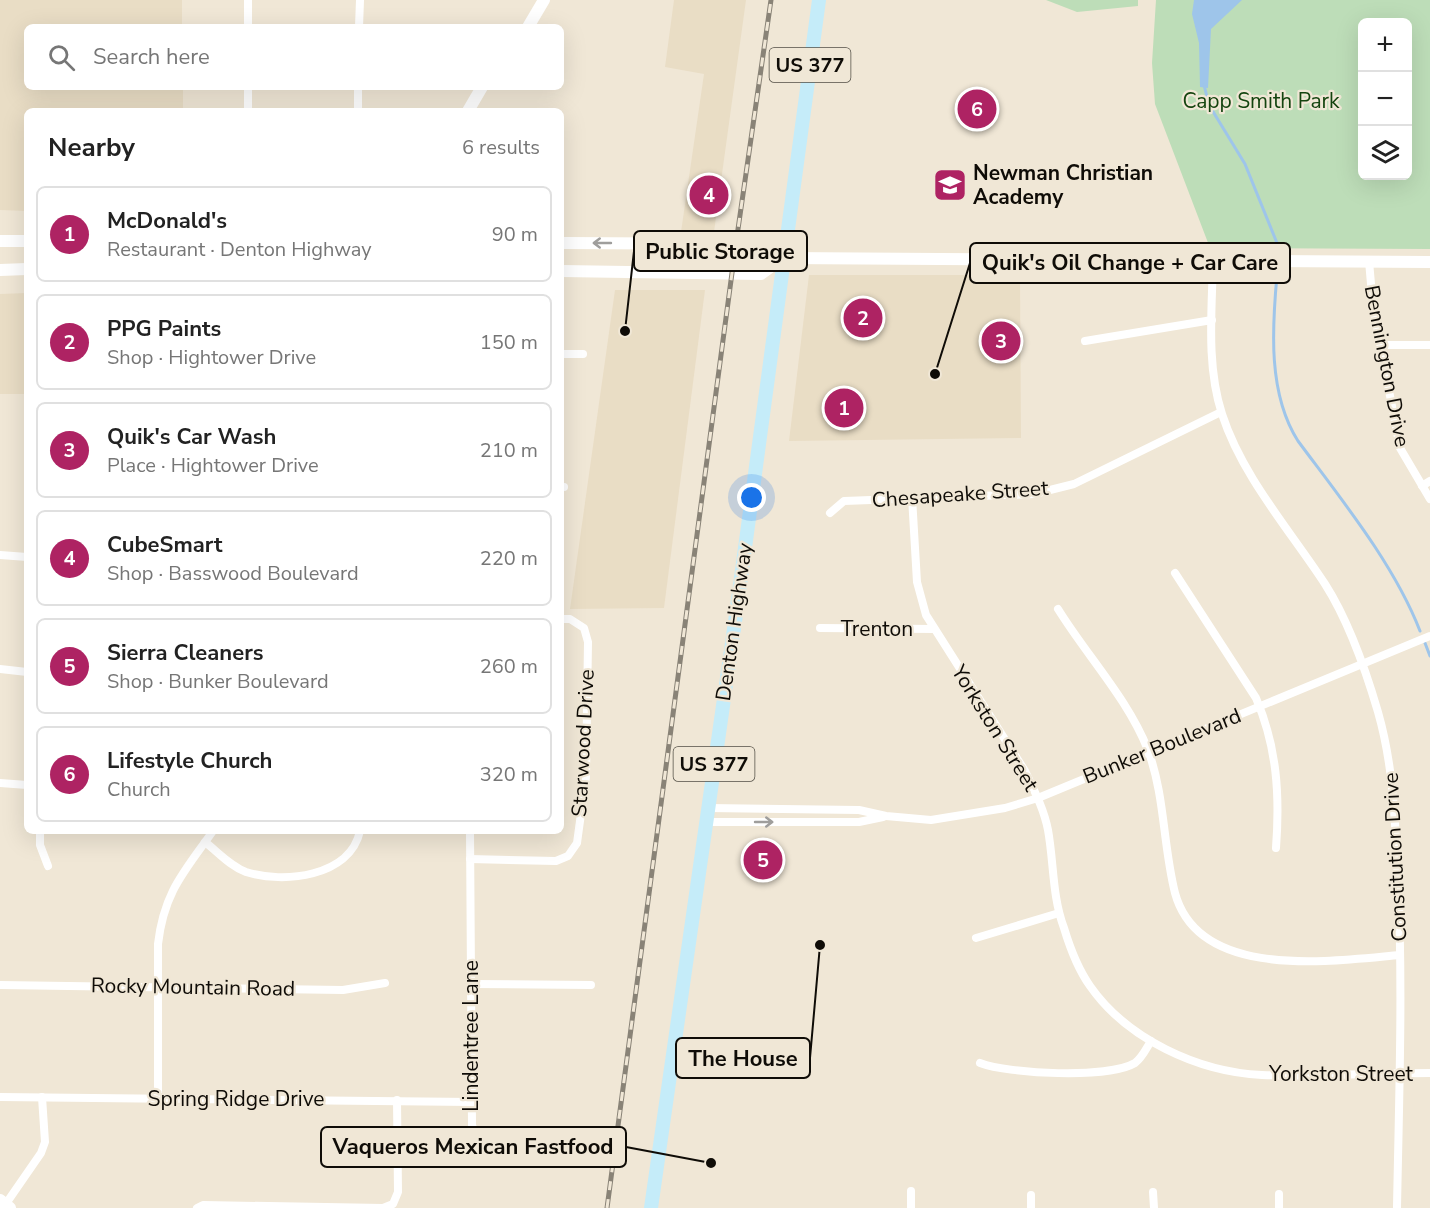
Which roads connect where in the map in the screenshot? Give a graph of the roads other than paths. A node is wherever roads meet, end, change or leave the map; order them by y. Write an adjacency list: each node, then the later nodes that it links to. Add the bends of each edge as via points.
1 (248, 0): 5 (street)
2 (360, 0): 6 (street)
3 (544, 0): 7 (main road)
4 (819, 0): 17 (main road, Denton Highway / US 377)
5 (248, 24)
6 (359, 24)
7 (530, 24)
8 (248, 90): 11 (street)
9 (358, 90): 12 (street)
10 (480, 90): 13 (main road)
11 (248, 108)
12 (358, 108)
13 (470, 108)
14 (0, 241): 15 (main road)
15 (24, 241)
16 (564, 243): 17 (main road, one-way to 16, via 758,244)
17 (783, 258): 18 (main road); 23 (main road, via 761,274); 52 (main road, Denton Highway / US 377)
18 (1213, 260): 19 (main road); 24 (street, Constitution Drive)
19 (1369, 261): 20 (main road); 26 (street, Bennington Drive)
20 (1430, 262)
21 (24, 269): 22 (main road)
22 (0, 270)
23 (564, 271)
24 (1212, 320): 25 (street); 30 (street, Constitution Drive)
25 (1085, 341)
26 (1381, 345): 27 (street); 31 (street, Bennington Drive, via 1400,447)
27 (1430, 345)
28 (564, 354): 29 (street)
29 (583, 354)
30 (1221, 412): 32 (street, Chesapeake Street, via 1063,487 1034,494); 43 (street, Constitution Drive, via 1234,443 1273,509 1326,586)
31 (1426, 484): 33 (street, Bennington Drive)
32 (912, 497): 34 (street, Chesapeake Street, via 844,501); 41 (street, Yorkston Street, via 917,582)
33 (1430, 499)
34 (830, 513)
35 (0, 555): 36 (street)
36 (24, 557)
37 (1175, 573): 46 (street)
38 (1058, 609): 47 (street, via 1136,723)
39 (564, 619): 61 (street, Starwood Drive, via 584,628 588,642 586,777 577,843 568,856 556,861)
40 (820, 628): 41 (street, Trenton)
41 (934, 629): 50 (street, Yorkston Street, via 1025,771)
42 (1430, 636): 43 (street, Bunker Boulevard)
43 (1361, 664): 46 (street, Bunker Boulevard); 65 (street, Constitution Drive, via 1392,773)
44 (0, 669): 45 (street)
45 (24, 672)
46 (1260, 706): 47 (street, Bunker Boulevard); 60 (street, via 1271,740 1280,804)
47 (1148, 752): 50 (street, Bunker Boulevard); 65 (street, via 1175,893 1198,930 1221,948 1245,956 1300,961)
48 (0, 783): 49 (street)
49 (24, 785)
50 (1038, 798): 53 (street, Bunker Boulevard, via 956,818); 63 (street, Yorkston Street, via 1048,830)
51 (802, 809): 52 (street, Bunker Boulevard); 53 (street, Bunker Boulevard, via 859,810); 54 (street)
52 (707, 815): 54 (street, Bunker Boulevard, one-way to 54); 87 (main road, Denton Highway / US 377)
53 (886, 816): 54 (street, Bunker Boulevard, via 859,822)
54 (802, 822)
55 (40, 834): 62 (street)
56 (211, 834): 59 (street)
57 (359, 834): 59 (street, via 348,851 323,871 282,877 238,868)
58 (470, 834): 61 (street, Lindentree Lane)
59 (205, 842): 70 (street, via 167,900 160,928)
60 (1276, 848)
61 (470, 859): 67 (street, Lindentree Lane)
62 (48, 866)
63 (1059, 913): 64 (street); 71 (street, Yorkston Street, via 1090,986 1118,1016)
64 (976, 938)
65 (1400, 955): 73 (street, Constitution Drive)
66 (385, 983): 70 (street, Rocky Mountain Road, via 343,990)
67 (471, 984): 69 (street); 79 (street, Lindentree Lane)
68 (0, 985): 70 (street, Rocky Mountain Road)
69 (591, 985)
70 (158, 986): 77 (street)
71 (1151, 1041): 72 (street, via 1133,1064 1094,1072 1005,1071); 73 (street, Yorkston Street, via 1221,1069 1261,1075)
72 (980, 1063)
73 (1399, 1073): 74 (street, Yorkston Street); 92 (street, Constitution Drive)
74 (1430, 1073)
75 (0, 1097): 76 (street, Spring Ridge Drive)
76 (42, 1097): 77 (street, Spring Ridge Drive); 85 (street, via 45,1142)
77 (158, 1098): 78 (street, Spring Ridge Drive)
78 (397, 1100): 79 (street, Spring Ridge Drive); 86 (street, via 398,1192 393,1204 383,1208 203,1205)
79 (472, 1102): 80 (street, Lindentree Lane, via 472,1125 477,1140 544,1141 563,1138)
80 (574, 1131)
81 (911, 1191): 88 (street)
82 (1153, 1192): 90 (street)
83 (1279, 1194): 91 (street)
84 (1030, 1195): 89 (street)
85 (4, 1205)
86 (196, 1208)
87 (651, 1208)
88 (911, 1208)
89 (1031, 1208)
90 (1154, 1208)
91 (1279, 1208)
92 (1397, 1208)

